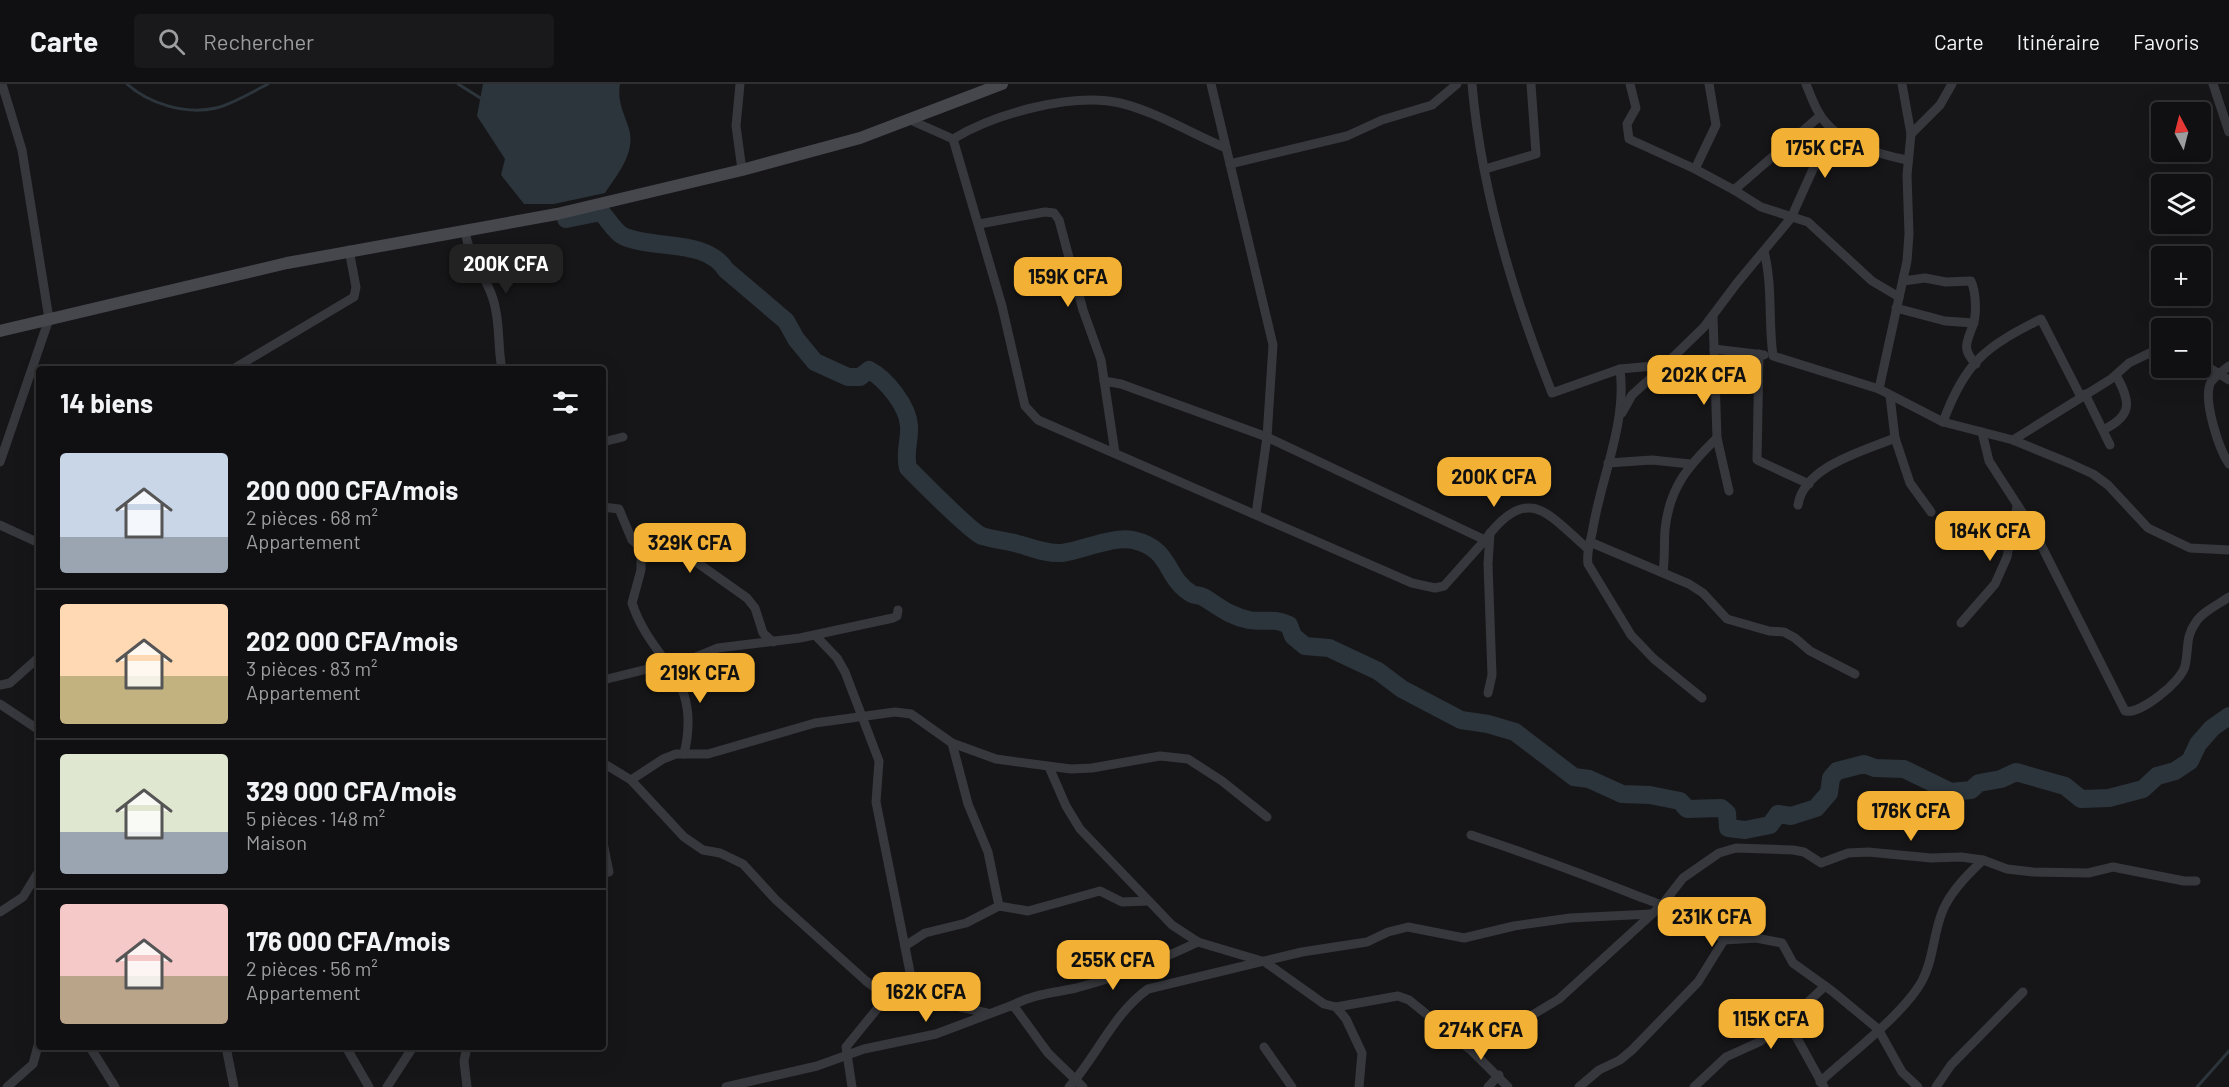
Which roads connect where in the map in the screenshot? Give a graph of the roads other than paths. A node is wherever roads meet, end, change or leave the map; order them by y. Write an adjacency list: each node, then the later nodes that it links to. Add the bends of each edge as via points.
1 (2, 84): 36 (street, via 22,150)
2 (740, 84): 25 (street, via 736,126)
3 (1002, 84): 15 (street)
4 (1211, 84): 20 (street)
5 (1457, 84): 22 (street, via 1432,105 1382,120 1347,136)
6 (1472, 84): 23 (street, via 1475,126)
7 (1531, 84): 23 (street, via 1536,154)
8 (1630, 84): 24 (street, via 1636,108 1627,124 1629,139)
9 (1709, 84): 24 (street, via 1716,125)
10 (1806, 84): 14 (street)
11 (1902, 84): 18 (street)
12 (1952, 84): 18 (street, via 1940,105)
13 (2213, 84): 17 (street)
14 (1820, 116): 16 (street); 26 (street)
15 (908, 119): 19 (street); 25 (street, via 851,140)
16 (1831, 129): 21 (street, via 1871,151); 27 (street)
17 (2229, 130)
18 (1911, 134): 21 (street)
19 (952, 140): 20 (street, via 974,127 1020,111 1105,101 1140,110); 28 (street)
20 (1226, 148): 22 (street)
21 (1907, 160): 32 (street, via 1910,234)
22 (1230, 164): 62 (street, via 1273,345)
23 (1485, 169): 49 (street, via 1516,297 1552,393)
24 (1695, 169): 26 (street)
25 (742, 170): 29 (street, via 557,214)
26 (1734, 190): 27 (street, via 1761,207)
27 (1791, 218): 31 (street); 33 (street, via 1814,226 1872,281)
28 (980, 224): 53 (street, via 1054,213 1101,360); 68 (street, via 1025,406 1038,420)
29 (465, 231): 30 (street); 46 (street, via 469,250 493,298)
30 (349, 250): 36 (street); 45 (street, via 356,287 354,297)
31 (1764, 251): 35 (street); 42 (street, via 1771,288 1769,325)
32 (1902, 281): 33 (street); 37 (street, via 1971,281)
33 (1899, 297): 34 (street)
34 (1896, 308): 37 (street, via 1946,321); 54 (street)
35 (1713, 316): 39 (street); 44 (street)
36 (49, 319): 38 (street); 69 (street)
37 (1974, 323): 43 (street, via 1965,341 1968,356)
38 (0, 331)
39 (1714, 349): 41 (street); 63 (street)
40 (2151, 352): 51 (street, via 2129,363)
41 (1759, 354): 42 (street); 73 (street, via 1757,460)
42 (1773, 356): 54 (street)
43 (1976, 364): 55 (street, via 2001,339 2041,319); 58 (street, via 1960,381)
44 (1665, 365): 49 (street); 57 (street, via 1632,395)
45 (238, 366)
46 (502, 366)
47 (2229, 366): 50 (street)
48 (2211, 368): 50 (street)
49 (1620, 369): 57 (street)
50 (2220, 373): 52 (street); 72 (street, via 2208,393 2221,452)
51 (2116, 375): 55 (street); 59 (street, via 2128,404 2125,414)
52 (2229, 380)
53 (1104, 381): 62 (street); 68 (street)
54 (1879, 389): 56 (street)
55 (2083, 395): 59 (street); 65 (street)
56 (1890, 396): 58 (street); 64 (street)
57 (1620, 415): 70 (street)
58 (1943, 422): 60 (street)
59 (2103, 430): 67 (street)
60 (1982, 432): 65 (street); 76 (street, via 1989,461)
61 (623, 437): 66 (street)
62 (1267, 437): 79 (street); 81 (street)
63 (1717, 438): 71 (street); 74 (street)
64 (1894, 438): 73 (street, via 1828,465); 78 (street, via 1910,483)
65 (2013, 440): 85 (street, via 2093,474 2148,528 2169,539 2203,551)
66 (606, 441)
67 (2110, 445)
68 (1115, 453): 79 (street)
69 (0, 462)
70 (1608, 463): 71 (street, via 1652,460); 83 (street)
71 (1690, 464): 86 (street, via 1677,484 1668,514)
72 (2229, 464)
73 (1809, 484): 75 (street)
74 (1728, 491)
75 (1798, 505)
76 (2017, 506): 87 (street, via 2033,529 2125,711 2140,709 2179,680 2185,667 2187,637 2197,619); 89 (street, via 2007,557 1995,584)
77 (606, 507): 84 (street, via 619,509 632,540)
78 (1931, 512)
79 (1256, 514): 81 (street, via 1412,583 1435,588 1450,583)
80 (0, 525): 82 (street)
81 (1488, 536): 83 (street, via 1507,515 1525,506 1546,514); 97 (street, via 1492,675)
82 (36, 542)
83 (1589, 546): 86 (street); 98 (street, via 1588,564 1631,635)
84 (641, 548): 91 (street, via 685,554 747,598 763,633); 93 (street, via 641,570 632,603 646,632)
85 (2229, 550)
86 (1663, 572): 94 (street, via 1703,593 1727,619 1784,632)
87 (2229, 597)
88 (898, 610): 90 (street, via 893,618)
89 (1961, 623)
90 (815, 635): 91 (street); 100 (street, via 845,672)
91 (773, 642): 93 (street, via 732,645)
92 (36, 660): 96 (street, via 10,683)
93 (668, 662): 95 (street); 103 (street, via 680,682 686,704 690,732)
94 (1855, 675)
95 (606, 679)
96 (0, 686)
97 (1488, 693)
98 (1702, 698)
99 (0, 704): 101 (street)
100 (861, 718): 102 (street, via 895,712 911,714); 103 (street, via 815,723 708,754); 121 (street, via 879,761 876,802)
101 (36, 728)
102 (952, 743): 105 (street, via 996,759); 116 (street, via 968,804 988,852)
103 (684, 754): 106 (street, via 663,759)
104 (606, 766): 106 (street)
105 (1049, 767): 107 (street, via 1092,768 1160,756 1188,759); 114 (street, via 1080,829)
106 (631, 780): 124 (street, via 684,837 703,850 743,864 776,900 866,981)
107 (1267, 817)
108 (1471, 835): 115 (street, via 1541,857)
109 (606, 858): 111 (street)
110 (1983, 860): 113 (street, via 2007,869 2033,872 2088,873 2114,867); 115 (street, via 1868,852 1848,853 1821,863 1793,850 1736,848 1719,853 1683,878); 131 (street, via 1963,879 1943,910 1934,952 1921,982)
111 (606, 872)
112 (36, 876): 117 (street, via 23,897)
113 (2196, 881)
114 (1148, 901): 116 (street, via 1122,902 1100,891 1028,911); 120 (street)
115 (1662, 905): 118 (street); 119 (street, via 1707,925)
116 (999, 906): 121 (street, via 966,923 926,933)
117 (0, 912)
118 (1651, 914): 122 (street, via 1570,918 1464,938 1408,927 1367,942); 139 (street, via 1559,999)
119 (1724, 940): 123 (street, via 1756,938 1782,943 1793,963); 156 (street, via 1698,982 1641,1042)
120 (1198, 942): 122 (street); 127 (street, via 1133,971)
121 (905, 946): 126 (street)
122 (1265, 962): 128 (street, via 1324,1004); 142 (street, via 1148,990 1138,996 1113,1026)
123 (1825, 986): 130 (street); 131 (street)
124 (890, 993): 126 (street); 140 (street, via 846,1047)
125 (2023, 993): 159 (street, via 1951,1065)
126 (915, 997): 129 (street)
127 (1013, 1005): 129 (street); 142 (street)
128 (1336, 1007): 139 (street, via 1398,996 1409,999); 153 (street, via 1346,1018 1362,1053)
129 (987, 1013): 140 (street, via 936,1034)
130 (1788, 1022): 143 (street); 157 (street, via 1759,1042 1726,1057)
131 (1878, 1029): 143 (street); 158 (street, via 1902,1072)
132 (1264, 1047): 152 (street)
133 (37, 1050): 144 (street, via 33,1064)
134 (92, 1050): 145 (street)
135 (227, 1050): 146 (street)
136 (348, 1050): 147 (street)
137 (411, 1050): 148 (street)
138 (466, 1050): 149 (street)
139 (1472, 1051): 141 (street)
140 (846, 1056): 150 (street); 151 (street)
141 (1499, 1075): 154 (street); 155 (street)
142 (1076, 1085)
143 (1822, 1085)
144 (7, 1087)
145 (115, 1087)
146 (234, 1087)
147 (369, 1087)
148 (387, 1087)
149 (467, 1087)
150 (726, 1087)
151 (852, 1087)
152 (1292, 1087)
153 (1359, 1087)
154 (1488, 1087)
155 (1508, 1087)
156 (1579, 1087)
157 (1694, 1087)
158 (1916, 1087)
159 (1936, 1087)

